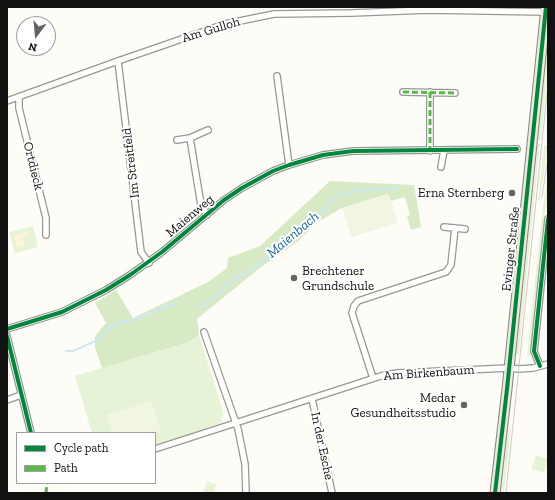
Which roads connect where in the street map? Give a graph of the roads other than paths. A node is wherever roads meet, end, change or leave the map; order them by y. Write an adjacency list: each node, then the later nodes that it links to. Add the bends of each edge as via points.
1 (546, 10): 2 (street, Am Gulloh, via 274,14 225,24); 29 (main road, Evinger Straße)
2 (118, 60): 7 (street, Am Gulloh); 23 (street, Im Streitfeld, via 142,252)
3 (277, 76): 15 (street)
4 (402, 92): 5 (street)
5 (430, 92): 6 (street); 14 (street)
6 (455, 93)
7 (19, 97): 8 (street, Am Gulloh); 22 (street, Ortdieck, via 19,108 46,218)
8 (7, 101)
9 (208, 130): 10 (street)
10 (190, 138): 11 (street); 17 (street, via 201,205)
11 (177, 140)
12 (517, 149): 13 (street, Maienweg)
13 (444, 150): 14 (street, Maienweg); 16 (street)
14 (430, 151): 15 (street, Maienweg, via 342,152)
15 (289, 165): 17 (street, Maienweg, via 242,188)
16 (441, 166)
17 (207, 215): 23 (street, Maienweg)
18 (548, 219): 28 (street, via 534,351)
19 (444, 227): 20 (street)
20 (455, 228): 21 (street); 30 (street, via 451,265 446,272 358,301 354,306 352,313)
21 (465, 229)
22 (46, 235)
23 (149, 263): 24 (street, Maienweg, via 106,290 62,312)
24 (7, 329)
25 (204, 332): 34 (street)
26 (7, 336): 31 (street)
27 (548, 364): 28 (street, Am Birkenbaum)
28 (540, 366): 29 (street, Am Birkenbaum)
29 (509, 368): 30 (street, Am Birkenbaum, via 397,373); 39 (main road, Evinger Straße)
30 (374, 378): 32 (street, Am Birkenbaum)
31 (21, 395): 33 (street); 35 (street)
32 (312, 399): 34 (street, Am Birkenbaum); 38 (street, In der Esche)
33 (7, 400)
34 (236, 423): 36 (street, Am Birkenbaum); 37 (street, via 245,464)
35 (31, 432)
36 (156, 449)
37 (246, 493)
38 (332, 493)
39 (495, 493)

